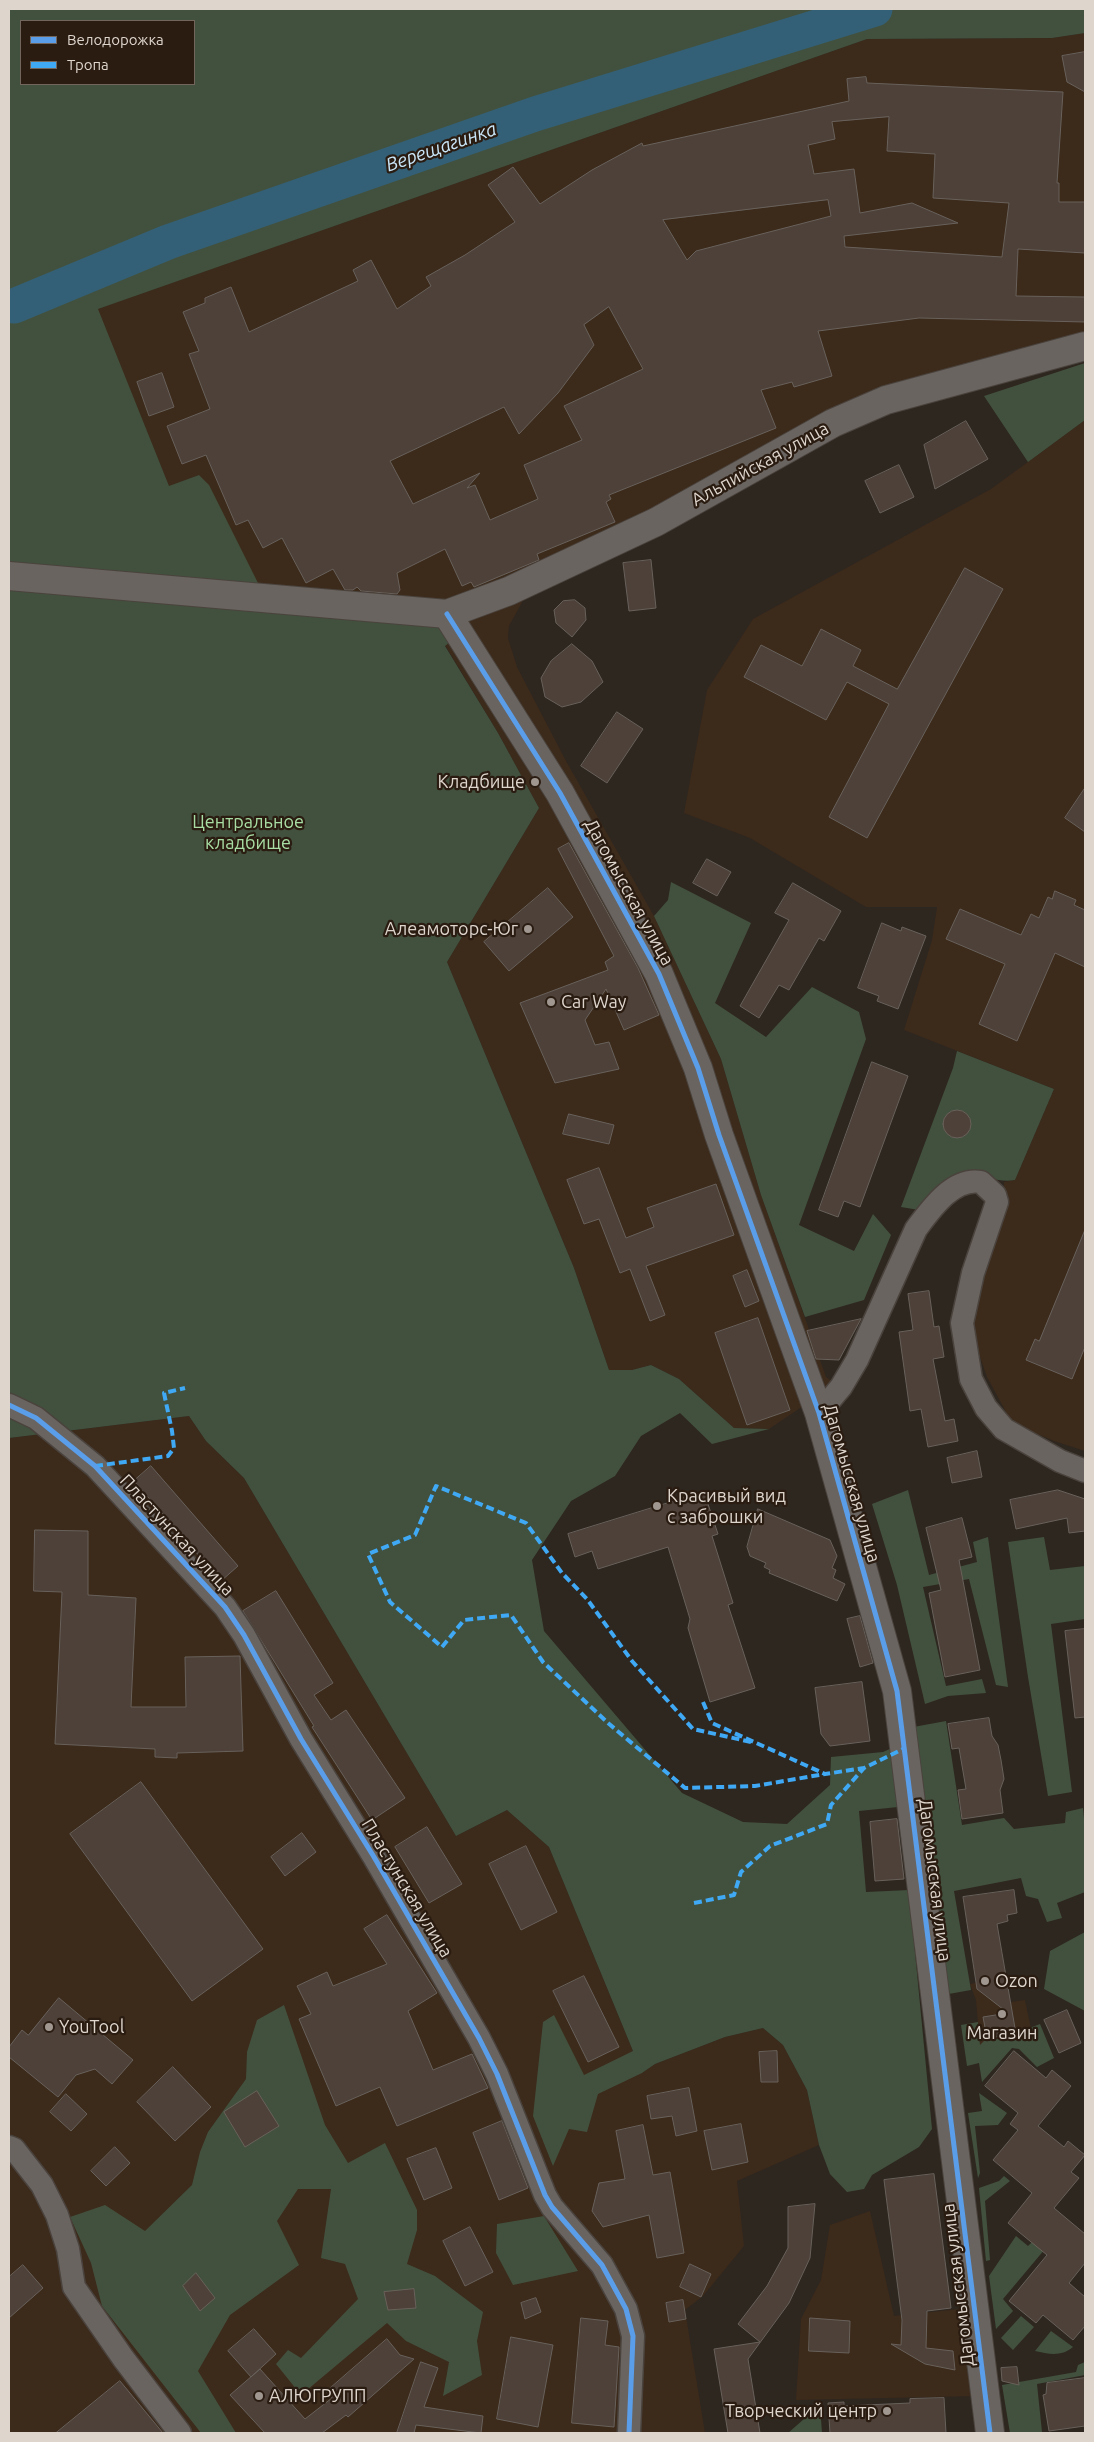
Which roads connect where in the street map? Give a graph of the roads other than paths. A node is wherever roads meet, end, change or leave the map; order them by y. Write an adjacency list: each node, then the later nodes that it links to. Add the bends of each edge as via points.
1 (1085, 346): 3 (street, Альпийская улица, via 886,400 833,423 656,522 509,591)
2 (9, 576): 3 (street)
3 (447, 614): 5 (street, Дагомысская улица, via 560,793 658,974 698,1068 718,1135)
4 (9, 1405): 9 (street, Пластунская улица, via 36,1418 95,1466 214,1594 244,1635 301,1739 479,2038 497,2074 545,2195 602,2265 626,2309 633,2336)
5 (819, 1413): 6 (street, Дагомысская улица, via 841,1387 857,1360 916,1229 930,1210 955,1188 964,1183 981,1182 995,1195 997,1202 973,1273 962,1323 971,1379 986,1408 1004,1429 1060,1461); 10 (street, Дагомысская улица, via 897,1691)
6 (1085, 1471)
7 (9, 2147): 8 (street, via 42,2185 68,2249 74,2286)
8 (180, 2433)
9 (629, 2433)
10 (990, 2433)

